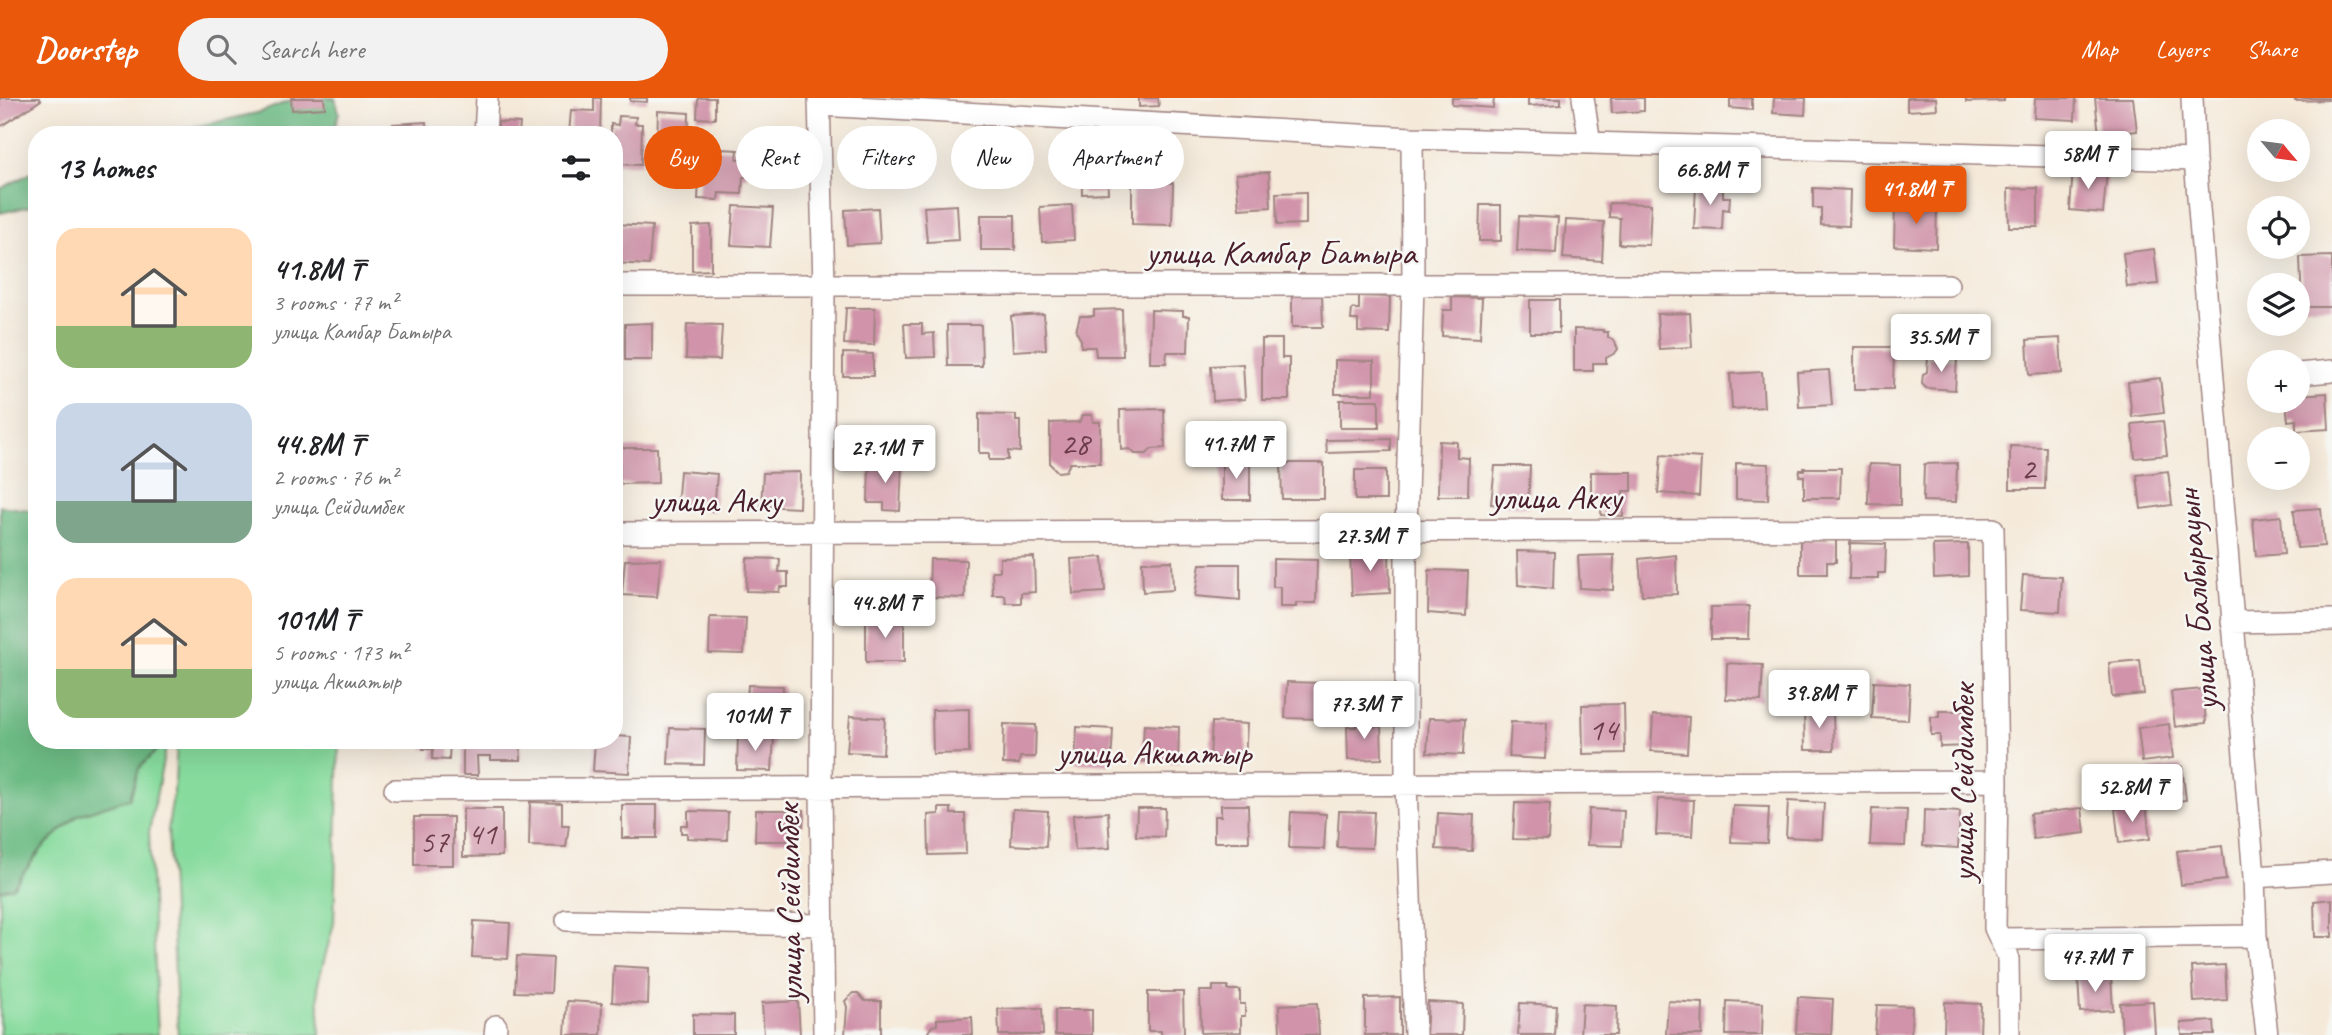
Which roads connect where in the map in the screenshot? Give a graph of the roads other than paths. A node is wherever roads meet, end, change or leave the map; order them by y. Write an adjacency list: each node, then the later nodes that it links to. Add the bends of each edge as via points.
1 (487, 98): 5 (street)
2 (1583, 98): 7 (street)
3 (2192, 98): 8 (street, улица Балбырауын)
4 (820, 102): 6 (street); 10 (street, улица Сейдимбек)
5 (485, 126)
6 (1412, 138): 7 (street); 11 (street)
7 (1590, 143): 8 (street)
8 (2195, 160): 20 (street, улица Балбырауын)
9 (623, 285): 10 (street, улица Камбар Батыра)
10 (824, 285): 11 (street, улица Камбар Батыра); 18 (street, улица Сейдимбек)
11 (1413, 285): 12 (street, улица Камбар Батыра); 16 (street)
12 (1948, 285)
13 (2332, 371): 14 (street)
14 (2310, 373)
15 (1993, 529): 16 (street, улица Акку); 21 (street, улица Сейдимбек)
16 (1406, 531): 18 (street, улица Акку); 22 (street)
17 (623, 533): 18 (street, улица Акку)
18 (821, 533): 23 (street, улица Сейдимбек)
19 (2332, 620): 20 (street)
20 (2232, 622): 26 (street, улица Балбырауын)
21 (1997, 781): 22 (street, улица Акшатыр); 30 (street, улица Сейдимбек, via 1995,928)
22 (1406, 784): 23 (street, улица Акшатыр); 32 (street)
23 (821, 787): 24 (street, улица Акшатыр); 28 (street, улица Сейдимбек)
24 (395, 790)
25 (2332, 872): 26 (street)
26 (2254, 877): 29 (street, улица Балбырауын)
27 (567, 920): 28 (street)
28 (822, 925): 31 (street, улица Сейдимбек)
29 (2256, 936): 30 (street); 34 (street, улица Балбырауын)
30 (2000, 939): 33 (street, улица Сейдимбек, via 2008,956)
31 (824, 1035)
32 (1415, 1035)
33 (2009, 1035)
34 (2267, 1035)

